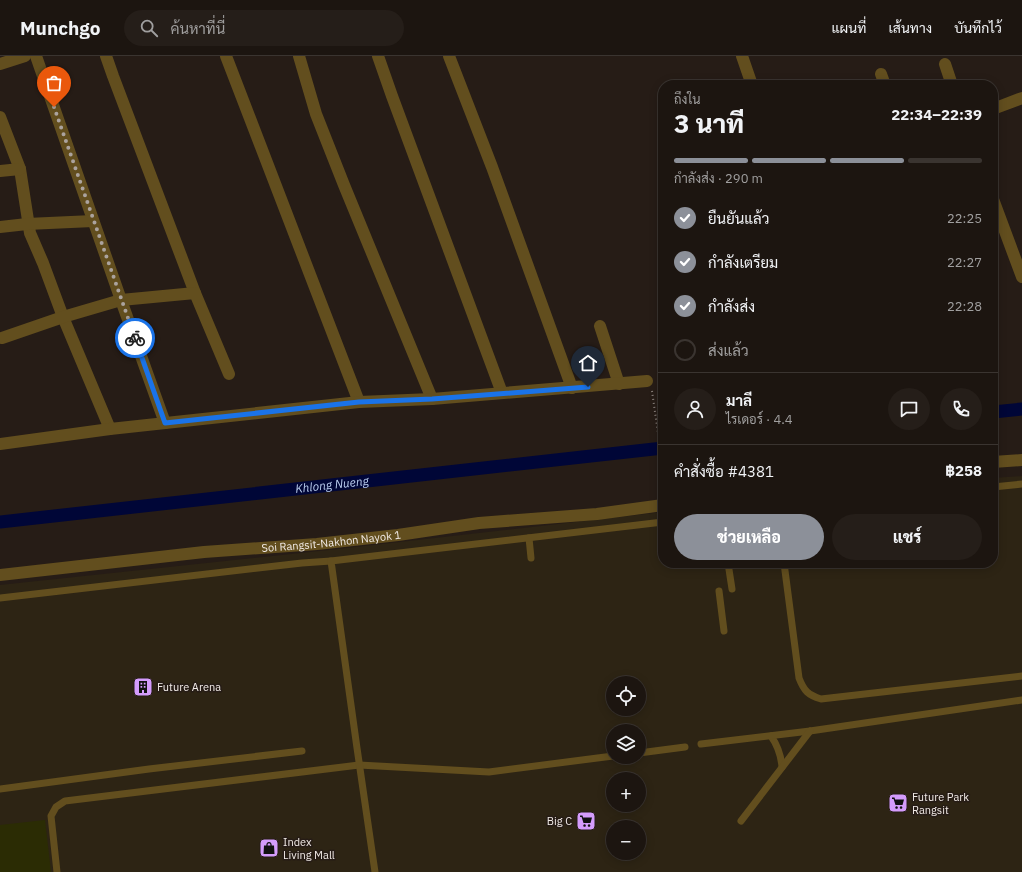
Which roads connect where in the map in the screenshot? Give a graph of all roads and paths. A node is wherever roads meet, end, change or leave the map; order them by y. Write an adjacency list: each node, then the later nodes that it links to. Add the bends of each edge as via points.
1 (25, 56): 9 (street)
2 (36, 56): 19 (street)
3 (106, 56): 23 (street)
4 (226, 56): 35 (street)
5 (299, 56): 34 (street, via 316,114)
6 (378, 56): 32 (street)
7 (449, 56): 31 (street)
8 (742, 56): 11 (street)
9 (0, 64)
10 (945, 64): 12 (street)
11 (750, 80)
12 (950, 80)
13 (1021, 101): 14 (street)
14 (998, 108)
15 (0, 117): 16 (street)
16 (20, 169): 17 (street); 20 (street)
17 (0, 171)
18 (998, 212): 22 (street)
19 (93, 221): 20 (street); 24 (street)
20 (27, 224): 21 (street); 25 (street)
21 (0, 227)
22 (1022, 277)
23 (195, 293): 24 (street); 28 (street)
24 (121, 300): 25 (street); 36 (street)
25 (63, 317): 27 (street); 37 (street)
26 (600, 326): 30 (street)
27 (2, 338)
28 (229, 374)
29 (648, 381): 30 (street)
30 (619, 384): 31 (street)
31 (572, 388): 32 (street)
32 (502, 393): 34 (street)
33 (653, 394): 38 (path)
34 (432, 399): 35 (street)
35 (359, 402): 36 (street)
36 (165, 423): 37 (street)
37 (110, 429): 39 (street)
38 (658, 431)
39 (0, 444)
40 (1022, 460): 41 (street)
41 (998, 462)
42 (1022, 484): 43 (lane)
43 (998, 486)
44 (658, 506): 51 (street, Soi Rangsit-Nakhon Nayok 1, via 597,514 479,523 317,544 204,552)
45 (658, 523): 46 (lane)
46 (529, 538): 47 (lane); 48 (lane)
47 (531, 558)
48 (331, 561): 54 (lane); 65 (lane)
49 (729, 568): 52 (lane)
50 (785, 568): 56 (lane, via 800,678 810,695 821,699)
51 (0, 575)
52 (732, 589)
53 (719, 592): 55 (lane)
54 (0, 598)
55 (724, 631)
56 (1022, 676)
57 (1022, 700): 58 (lane)
58 (810, 731): 59 (lane); 66 (lane)
59 (771, 736): 60 (lane); 66 (lane, via 779,751)
60 (701, 744)
61 (684, 747): 63 (lane)
62 (302, 751): 67 (lane, via 149,768)
63 (646, 752)
64 (606, 757): 65 (lane, via 489,772)
65 (359, 765): 69 (lane, via 64,801 56,807 51,816); 70 (lane)
66 (782, 767): 68 (lane)
67 (0, 789)
68 (742, 821)
69 (57, 872)
70 (376, 872)

